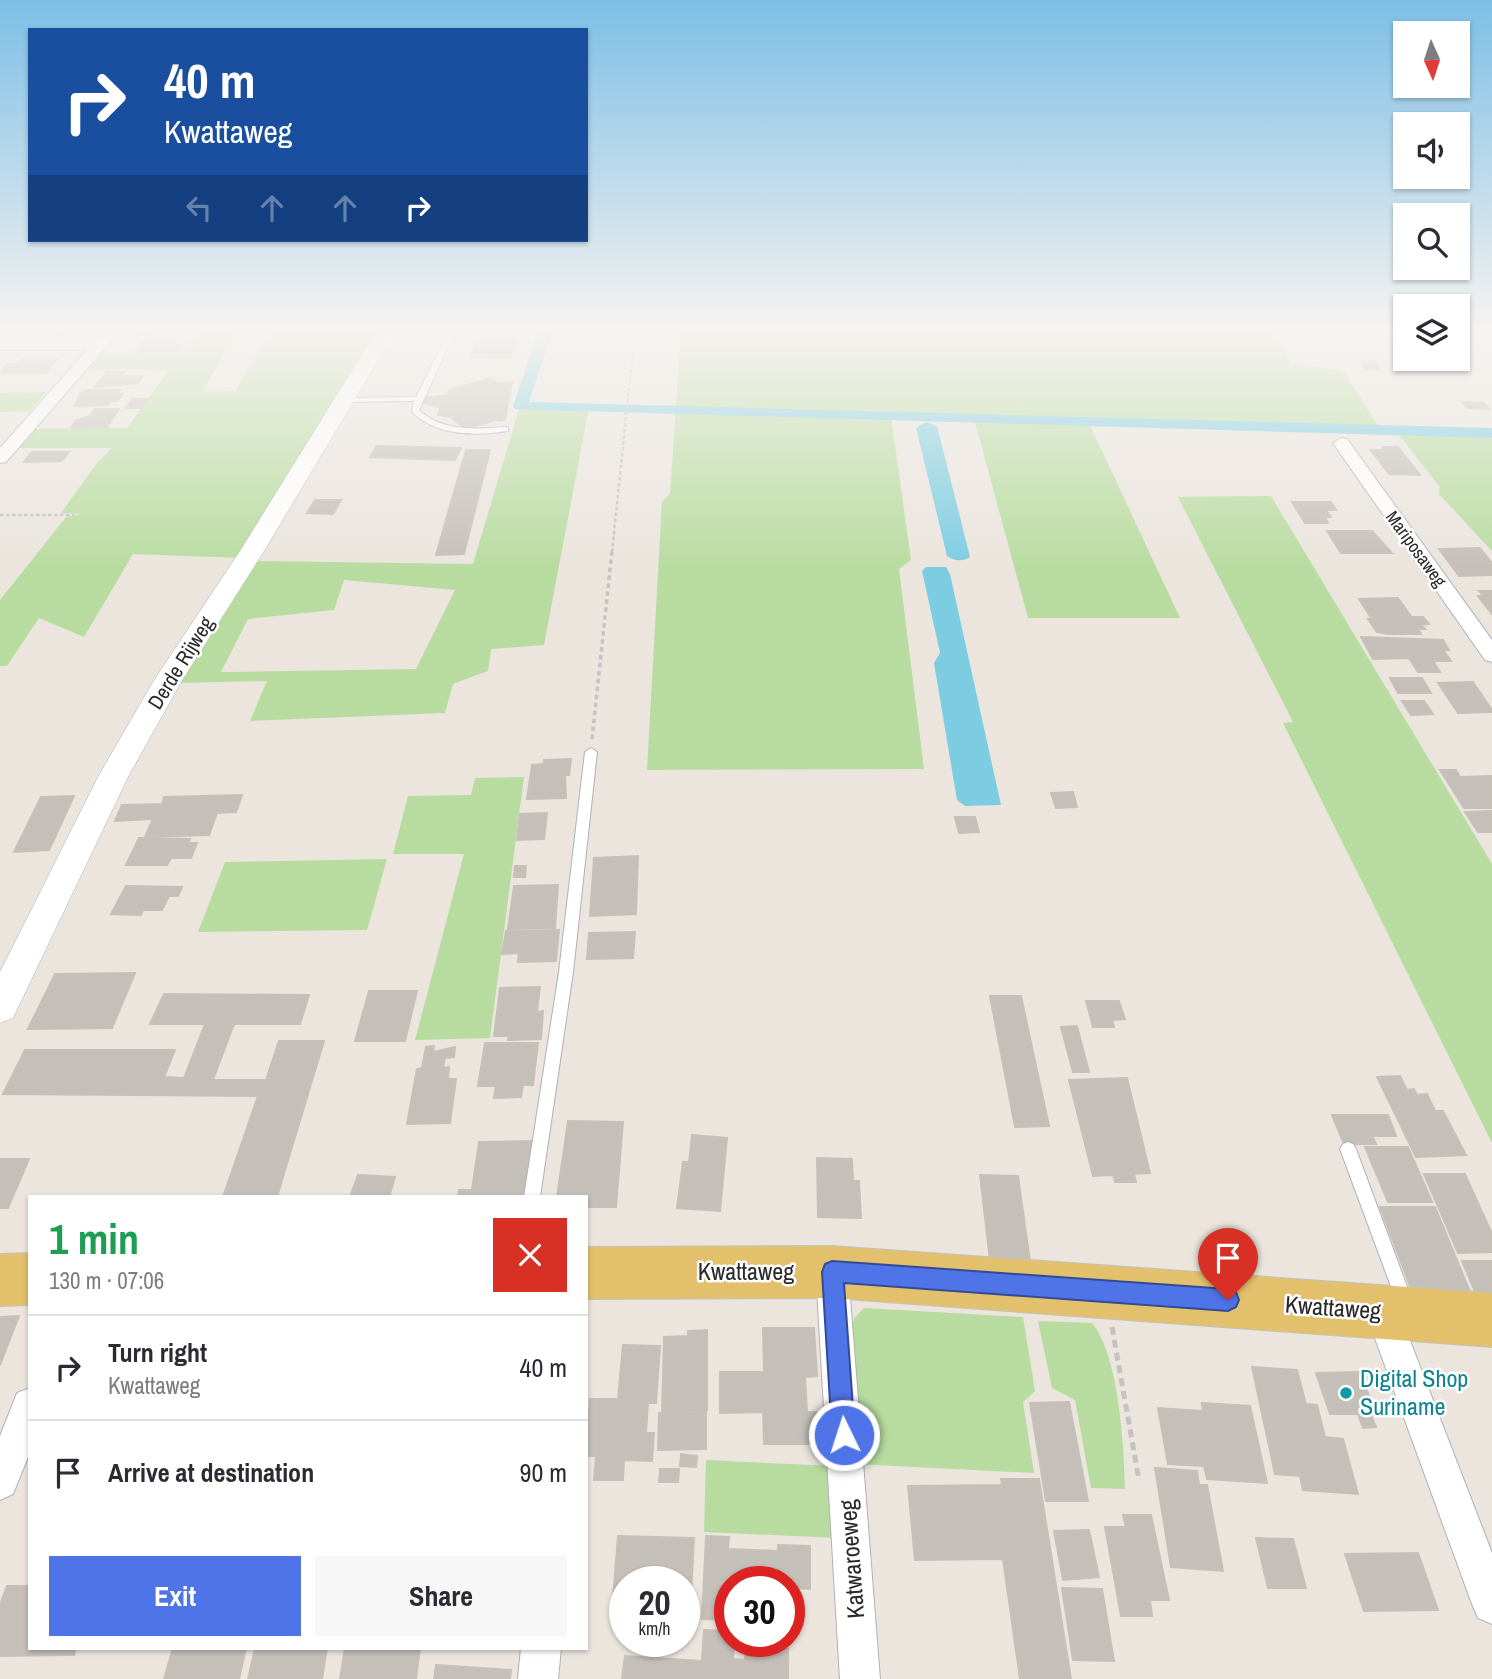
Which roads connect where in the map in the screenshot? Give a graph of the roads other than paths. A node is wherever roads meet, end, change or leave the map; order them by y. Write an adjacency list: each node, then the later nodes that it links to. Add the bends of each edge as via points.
1 (43, 410): 6 (street)
2 (338, 410): 9 (street, Derde Rijweg, via 167,682 120,765)
3 (415, 410): 4 (lane, via 450,429)
4 (505, 429)
5 (1341, 443): 7 (street, Mariposaweg)
6 (0, 458)
7 (1492, 655)
8 (591, 752): 11 (lane, via 566,972)
9 (0, 1008)
10 (1348, 1149): 16 (lane)
11 (532, 1195)
12 (832, 1272): 13 (main road, Kwattaweg); 16 (main road, Kwattaweg); 23 (street, Katwaroeweg)
13 (588, 1273)
14 (28, 1279): 15 (main road)
15 (0, 1280)
16 (1396, 1312): 17 (main road, Kwattaweg); 20 (street)
17 (1492, 1320)
18 (28, 1411): 19 (street)
19 (0, 1481)
20 (1492, 1604)
21 (541, 1650): 22 (street)
22 (538, 1679)
23 (860, 1679)

